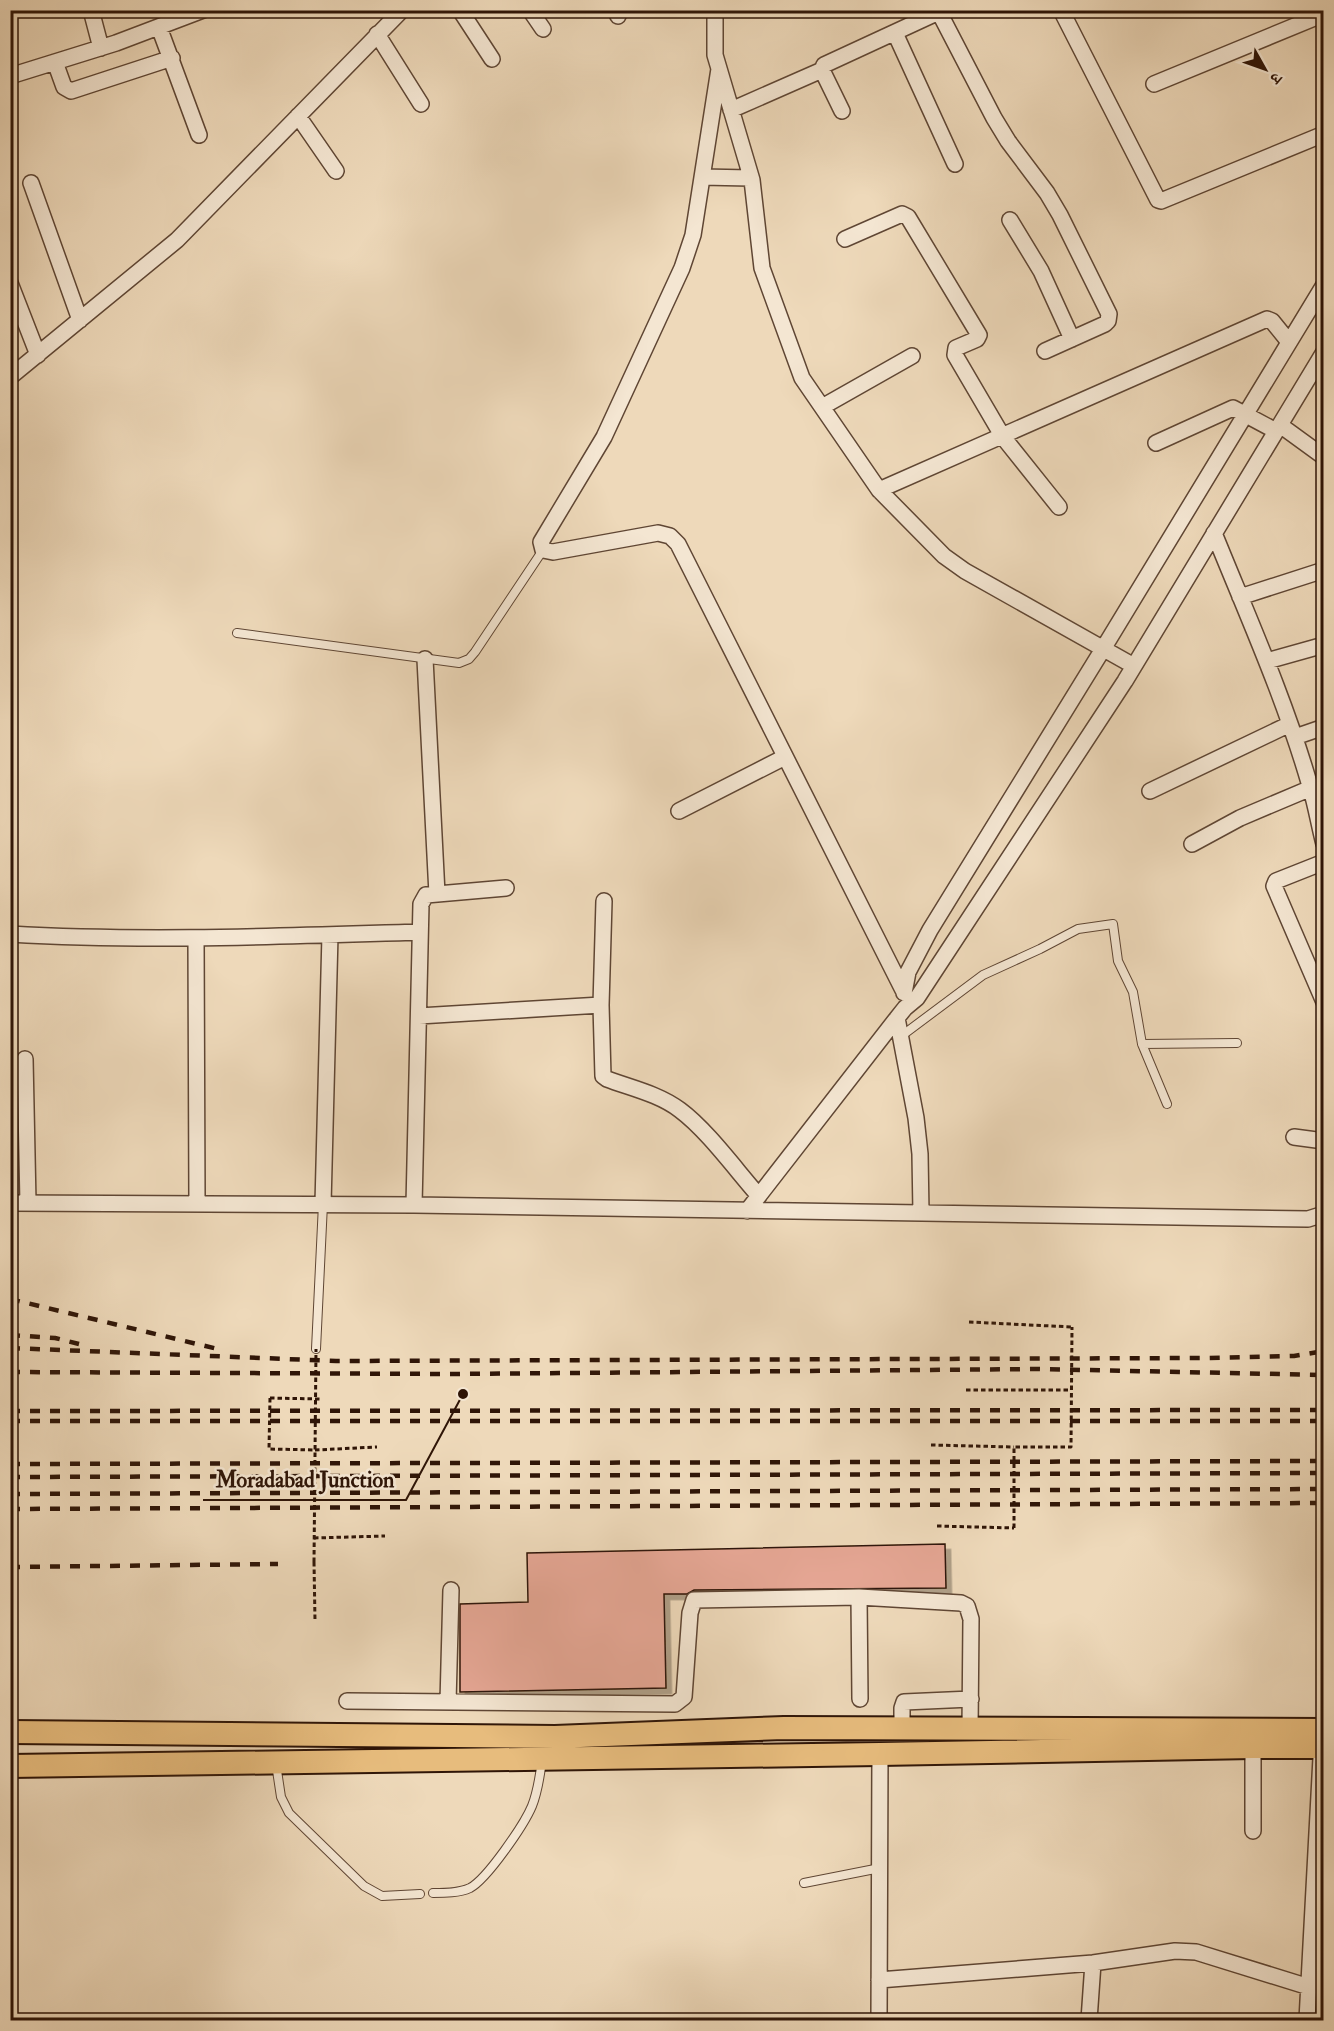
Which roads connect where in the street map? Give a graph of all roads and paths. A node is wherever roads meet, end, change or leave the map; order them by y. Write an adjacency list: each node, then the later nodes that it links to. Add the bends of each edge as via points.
1 (91, 10): 16 (street)
2 (203, 10): 9 (street)
3 (402, 10): 15 (street)
4 (460, 10): 18 (street)
5 (530, 10): 13 (street)
6 (715, 10): 20 (street)
7 (1061, 10): 28 (street, via 1158,200)
8 (941, 11): 11 (street); 40 (street, via 999,126 1060,215 1109,314 1105,324)
9 (186, 14): 12 (street)
10 (1323, 14): 23 (street)
11 (921, 15): 14 (street)
12 (159, 27): 16 (street); 17 (street)
13 (543, 29)
14 (895, 33): 21 (street, via 824,65); 30 (street)
15 (377, 34): 24 (street); 27 (street)
16 (101, 48): 19 (street)
17 (172, 58): 19 (street, via 71,91 64,87); 29 (street)
18 (492, 59)
19 (56, 62): 22 (street)
20 (719, 69): 25 (street); 32 (street)
21 (822, 70): 25 (street); 26 (street)
22 (10, 76)
23 (1154, 84)
24 (422, 104)
25 (731, 110): 33 (street)
26 (843, 111)
27 (298, 116): 31 (street); 39 (street, via 177,240)
28 (1323, 134)
29 (199, 135)
30 (956, 164)
31 (336, 171)
32 (702, 177): 33 (street); 56 (street, via 693,235 672,292 604,436 541,542)
33 (750, 178): 47 (street, via 762,268 802,378)
34 (31, 183): 39 (street)
35 (1010, 220): 40 (street, via 1041,271)
36 (845, 239): 50 (street, via 902,214 908,217 979,335 956,348 956,355)
37 (10, 283): 44 (street)
38 (1323, 285): 41 (street)
39 (80, 320): 44 (street)
40 (1072, 339): 42 (street)
41 (1289, 342): 48 (street); 50 (street, via 1267,319)
42 (1045, 351)
43 (1323, 352): 49 (street)
44 (38, 354): 46 (street)
45 (912, 356): 47 (street)
46 (10, 377)
47 (822, 407): 53 (street)
48 (1245, 415): 49 (street); 51 (street, via 1230,408); 61 (street)
49 (1278, 428): 52 (street); 55 (street)
50 (1003, 437): 53 (street); 54 (street)
51 (1156, 444)
52 (1323, 457)
53 (879, 490): 61 (street, via 964,571)
54 (1059, 507)
55 (1214, 533): 58 (street); 64 (street)
56 (543, 550): 62 (lane, via 469,659 459,663); 67 (street, via 553,552 658,532 670,536 686,558)
57 (1323, 570): 58 (street)
58 (1240, 597): 63 (street)
59 (237, 633): 62 (lane)
60 (1323, 645): 63 (street)
61 (1104, 649): 64 (street); 81 (street, via 924,940)
62 (425, 659): 75 (street)
63 (1266, 661): 66 (street)
64 (1134, 666): 84 (street, via 917,998)
65 (1323, 726): 66 (street)
66 (1292, 731): 68 (street); 69 (street)
67 (785, 757): 70 (street); 81 (street)
68 (1311, 788): 71 (street, via 1240,818); 72 (street)
69 (1150, 791)
70 (679, 811)
71 (1192, 844)
72 (1323, 844)
73 (1323, 862): 82 (street, via 1276,881 1274,886)
74 (507, 888): 75 (street)
75 (437, 894): 77 (street, via 426,895 421,904)
76 (604, 901): 83 (street)
77 (420, 932): 79 (street); 85 (street)
78 (10, 934): 80 (street)
79 (330, 935): 80 (street); 97 (street)
80 (196, 938): 96 (street)
81 (903, 990): 84 (street)
82 (1323, 1002)
83 (601, 1005): 85 (street); 93 (street, via 603,1076 680,1109)
84 (901, 1013): 86 (street); 93 (street)
85 (419, 1016): 98 (street)
86 (900, 1037): 88 (lane, via 983,975 1078,928 1111,923 1119,966 1133,992); 100 (street, via 916,1118)
87 (1237, 1043): 88 (lane)
88 (1142, 1044): 90 (lane)
89 (25, 1059): 95 (street)
90 (1167, 1104)
91 (1294, 1137): 92 (street)
92 (1323, 1140)
93 (759, 1196): 99 (street)
94 (10, 1203): 95 (street)
95 (28, 1203): 96 (street)
96 (196, 1203): 97 (street)
97 (323, 1204): 98 (street); 103 (lane)
98 (414, 1205): 99 (street)
99 (747, 1211): 100 (street)
100 (921, 1214): 101 (street, via 1308,1219)
101 (1323, 1214)
102 (969, 1322): 105 (path, bridge, via 1072,1327)
103 (316, 1349): 110 (path, bridge)
104 (966, 1390): 105 (path)
105 (1071, 1390): 109 (path, bridge, via 1071,1447)
106 (321, 1399): 110 (path, bridge, via 270,1398 269,1449)
107 (932, 1445): 109 (path)
108 (377, 1447): 110 (path)
109 (1014, 1447): 111 (path, bridge, via 1014,1528)
110 (315, 1450): 113 (path, bridge)
111 (937, 1526)
112 (385, 1536): 113 (path)
113 (314, 1538): 116 (path, bridge)
114 (451, 1590): 120 (street)
115 (859, 1597): 117 (street); 118 (street, via 967,1606 971,1619); 120 (street, via 694,1600 684,1697 675,1704)
116 (315, 1621)
117 (860, 1699)
118 (971, 1699): 121 (street, via 904,1702); 122 (street)
119 (347, 1701): 120 (street)
120 (448, 1702)
121 (902, 1729): 122 (main road); 123 (main road)
122 (970, 1729): 126 (main road)
123 (691, 1731): 125 (main road, via 555,1737); 129 (main road)
124 (10, 1732): 125 (main road)
125 (326, 1735): 131 (main road)
126 (1323, 1739): 127 (main road); 139 (street)
127 (1253, 1747): 128 (main road); 134 (street)
128 (880, 1754): 129 (main road); 135 (street)
129 (691, 1757): 130 (main road)
130 (542, 1759): 131 (main road); 137 (lane, via 531,1809 482,1879 458,1892)
131 (322, 1762): 132 (main road)
132 (276, 1763): 133 (main road); 138 (lane, via 281,1797 289,1813 364,1886 382,1896)
133 (10, 1766)
134 (1253, 1831)
135 (880, 1868): 136 (lane); 141 (street)
136 (804, 1882)
137 (433, 1893)
138 (420, 1894)
139 (1319, 1908): 142 (street)
140 (1093, 1963): 141 (street); 142 (street, via 1175,1951 1196,1952); 144 (street)
141 (879, 1980): 143 (street)
142 (1309, 1988): 145 (street)
143 (879, 2020)
144 (1089, 2020)
145 (1307, 2020)

